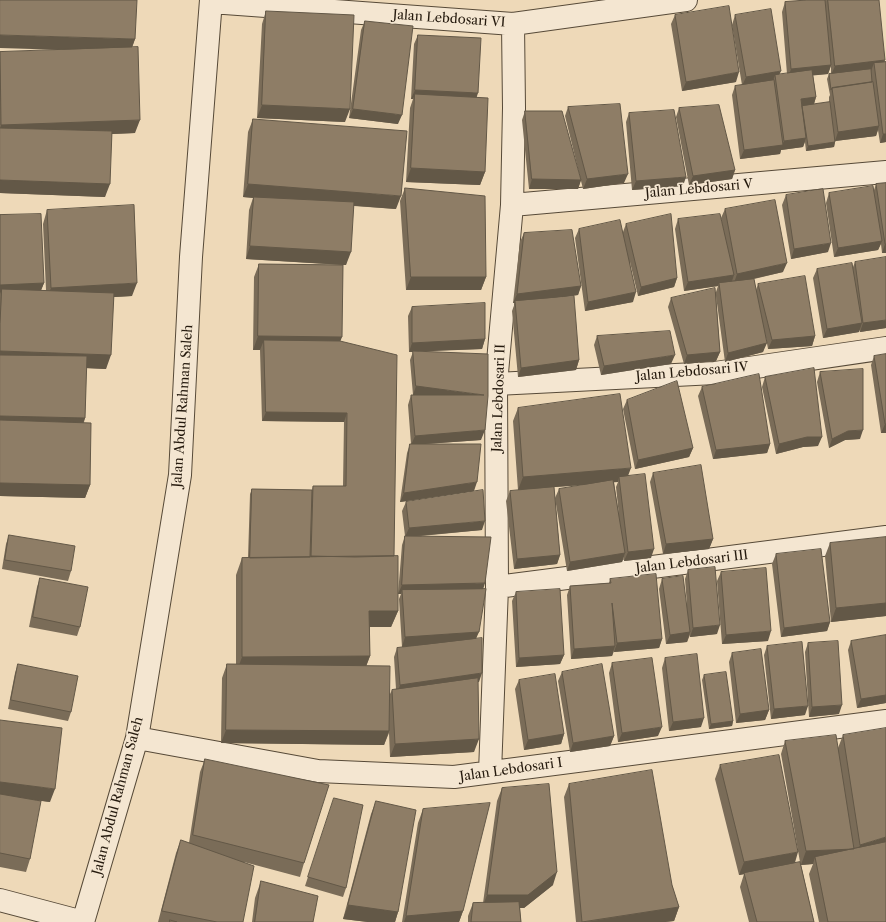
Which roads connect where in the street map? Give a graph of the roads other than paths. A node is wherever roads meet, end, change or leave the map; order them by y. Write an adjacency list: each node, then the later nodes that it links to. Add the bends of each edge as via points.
1 (686, 0): 3 (street, Jalan Lebdosari VI)
2 (211, 1): 3 (street, Jalan Lebdosari VI); 11 (street, Jalan Abdul Rahman Saleh, via 191,257 180,475)
3 (513, 24): 5 (street, Jalan Lebdosari II)
4 (886, 172): 5 (street, Jalan Lebdosari V)
5 (512, 205): 7 (street, Jalan Lebdosari II)
6 (886, 348): 7 (street, Jalan Lebdosari IV, via 715,373)
7 (496, 384): 9 (street, Jalan Lebdosari II)
8 (886, 537): 9 (street, Jalan Lebdosari III)
9 (497, 587): 12 (street, Jalan Lebdosari II)
10 (886, 720): 12 (street, Jalan Lebdosari I)
11 (137, 738): 12 (street, Jalan Lebdosari I, via 318,771 454,778); 14 (street, Jalan Abdul Rahman Saleh)
12 (490, 772)
13 (0, 900): 14 (street)
14 (83, 922)

